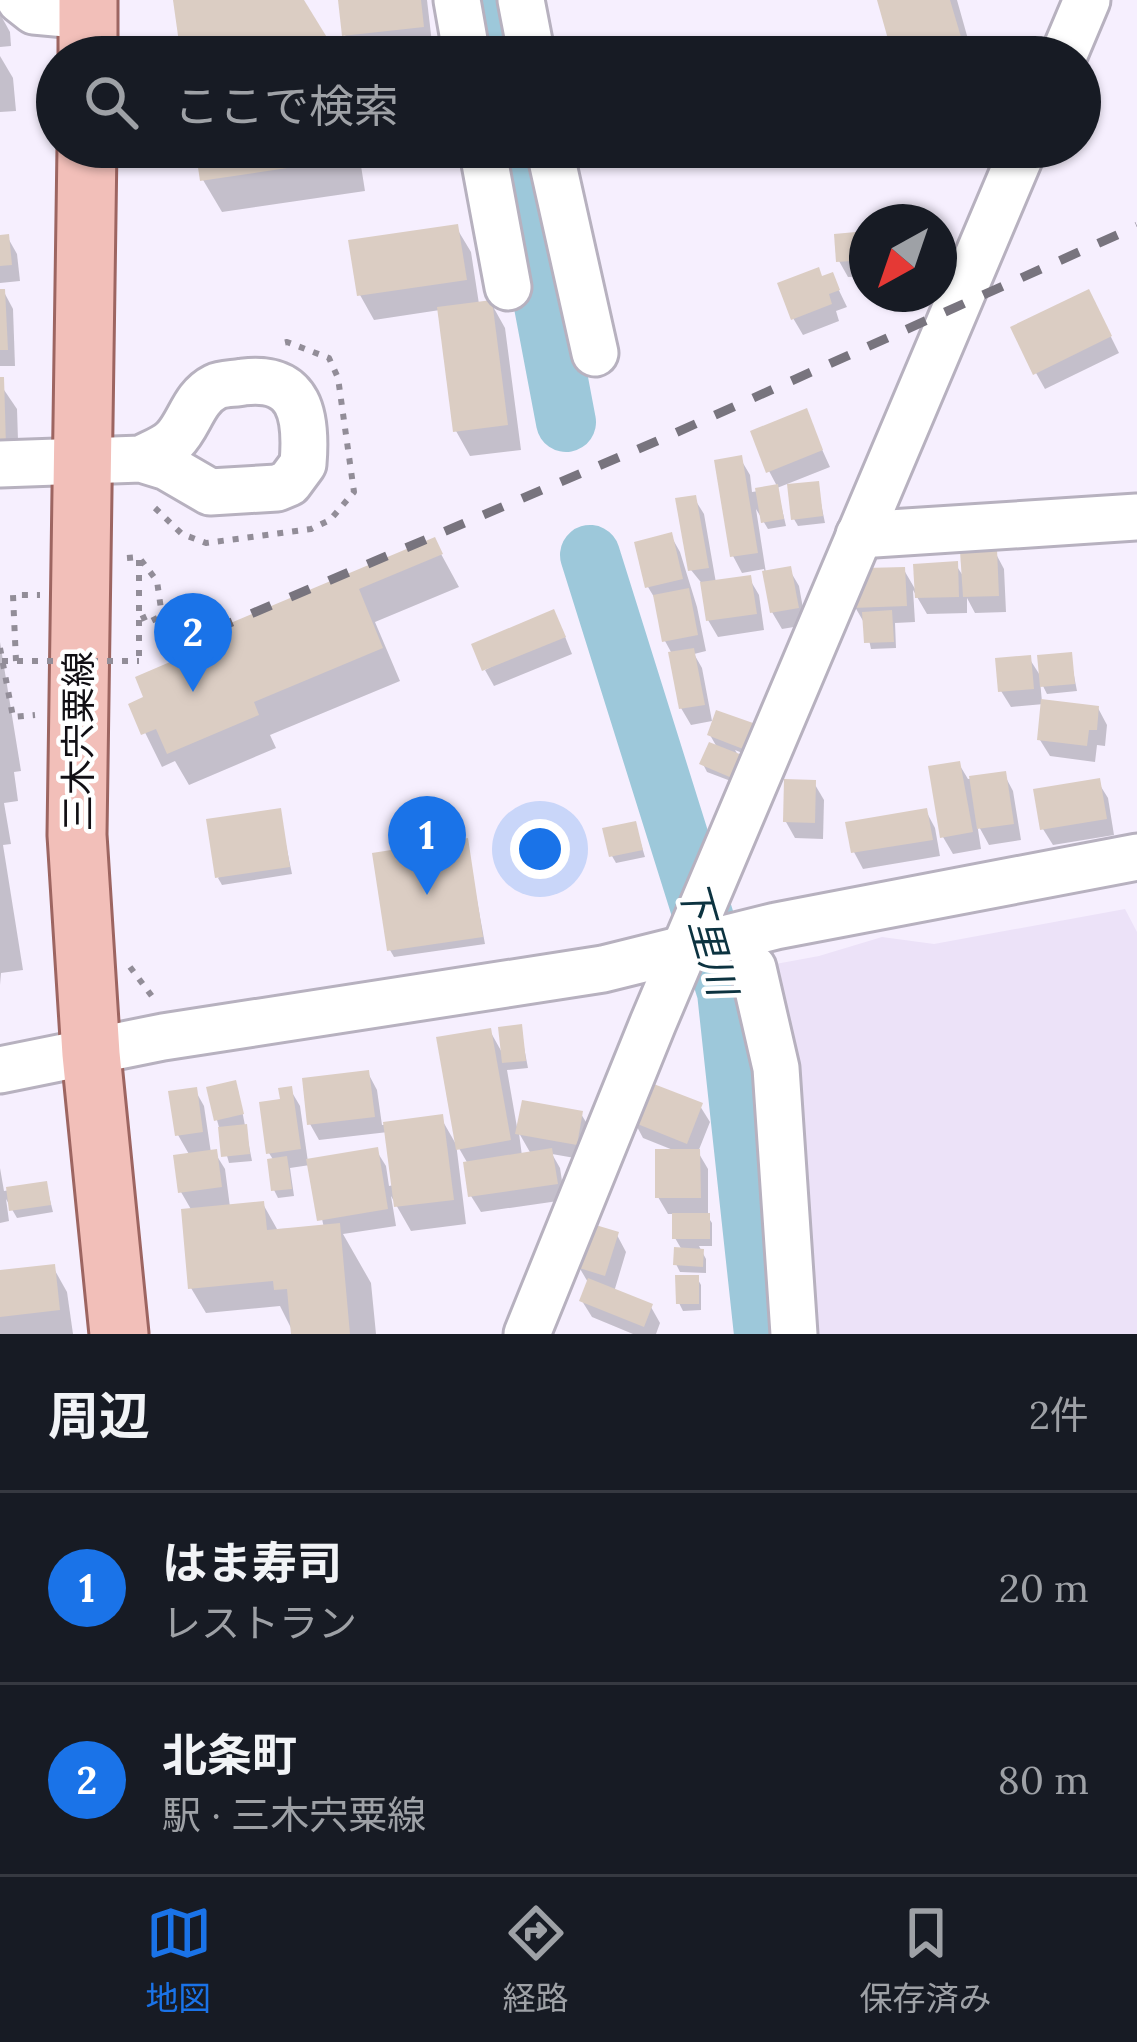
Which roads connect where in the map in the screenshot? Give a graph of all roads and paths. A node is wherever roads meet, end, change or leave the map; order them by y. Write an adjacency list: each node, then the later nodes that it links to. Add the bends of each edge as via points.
1 (20, 0): 5 (street)
2 (457, 0): 6 (street)
3 (521, 0): 7 (street)
4 (1087, 0): 8 (street)
5 (88, 24)
6 (463, 36)
7 (528, 36)
8 (1072, 36)
9 (87, 168): 16 (main road, 三木宍粟線)
10 (486, 168): 13 (street)
11 (553, 168): 15 (street)
12 (1015, 168): 20 (street)
13 (508, 287)
14 (267, 346): 18 (path, via 287,342 328,358 338,378 354,492 330,520 206,543 182,533)
15 (595, 353)
16 (80, 463): 17 (street); 18 (street); 38 (main road, 三木宍粟線, via 76,835)
17 (0, 464)
18 (142, 479)
19 (1137, 517): 20 (street)
20 (860, 536): 34 (street)
21 (120, 541): 22 (path, via 121,559)
22 (139, 557): 24 (path); 27 (path, via 157,581 161,609)
23 (44, 595): 30 (path, via 14,596)
24 (141, 619): 28 (path, via 152,614); 30 (path, bridge, via 139,662)
25 (117, 646): 31 (path)
26 (0, 649): 29 (path, bridge)
27 (185, 656)
28 (175, 660)
29 (2, 661): 30 (path, bridge); 32 (path, bridge, via 13,717)
30 (16, 661)
31 (116, 668)
32 (46, 715)
33 (1137, 857): 34 (street)
34 (685, 950): 38 (street); 41 (street)
35 (128, 952): 37 (path, via 151,998)
36 (752, 968): 42 (street, via 776,1068)
37 (170, 1005)
38 (92, 1054): 39 (street); 40 (main road, 三木宍粟線)
39 (0, 1070)
40 (119, 1334)
41 (527, 1334)
42 (794, 1334)

